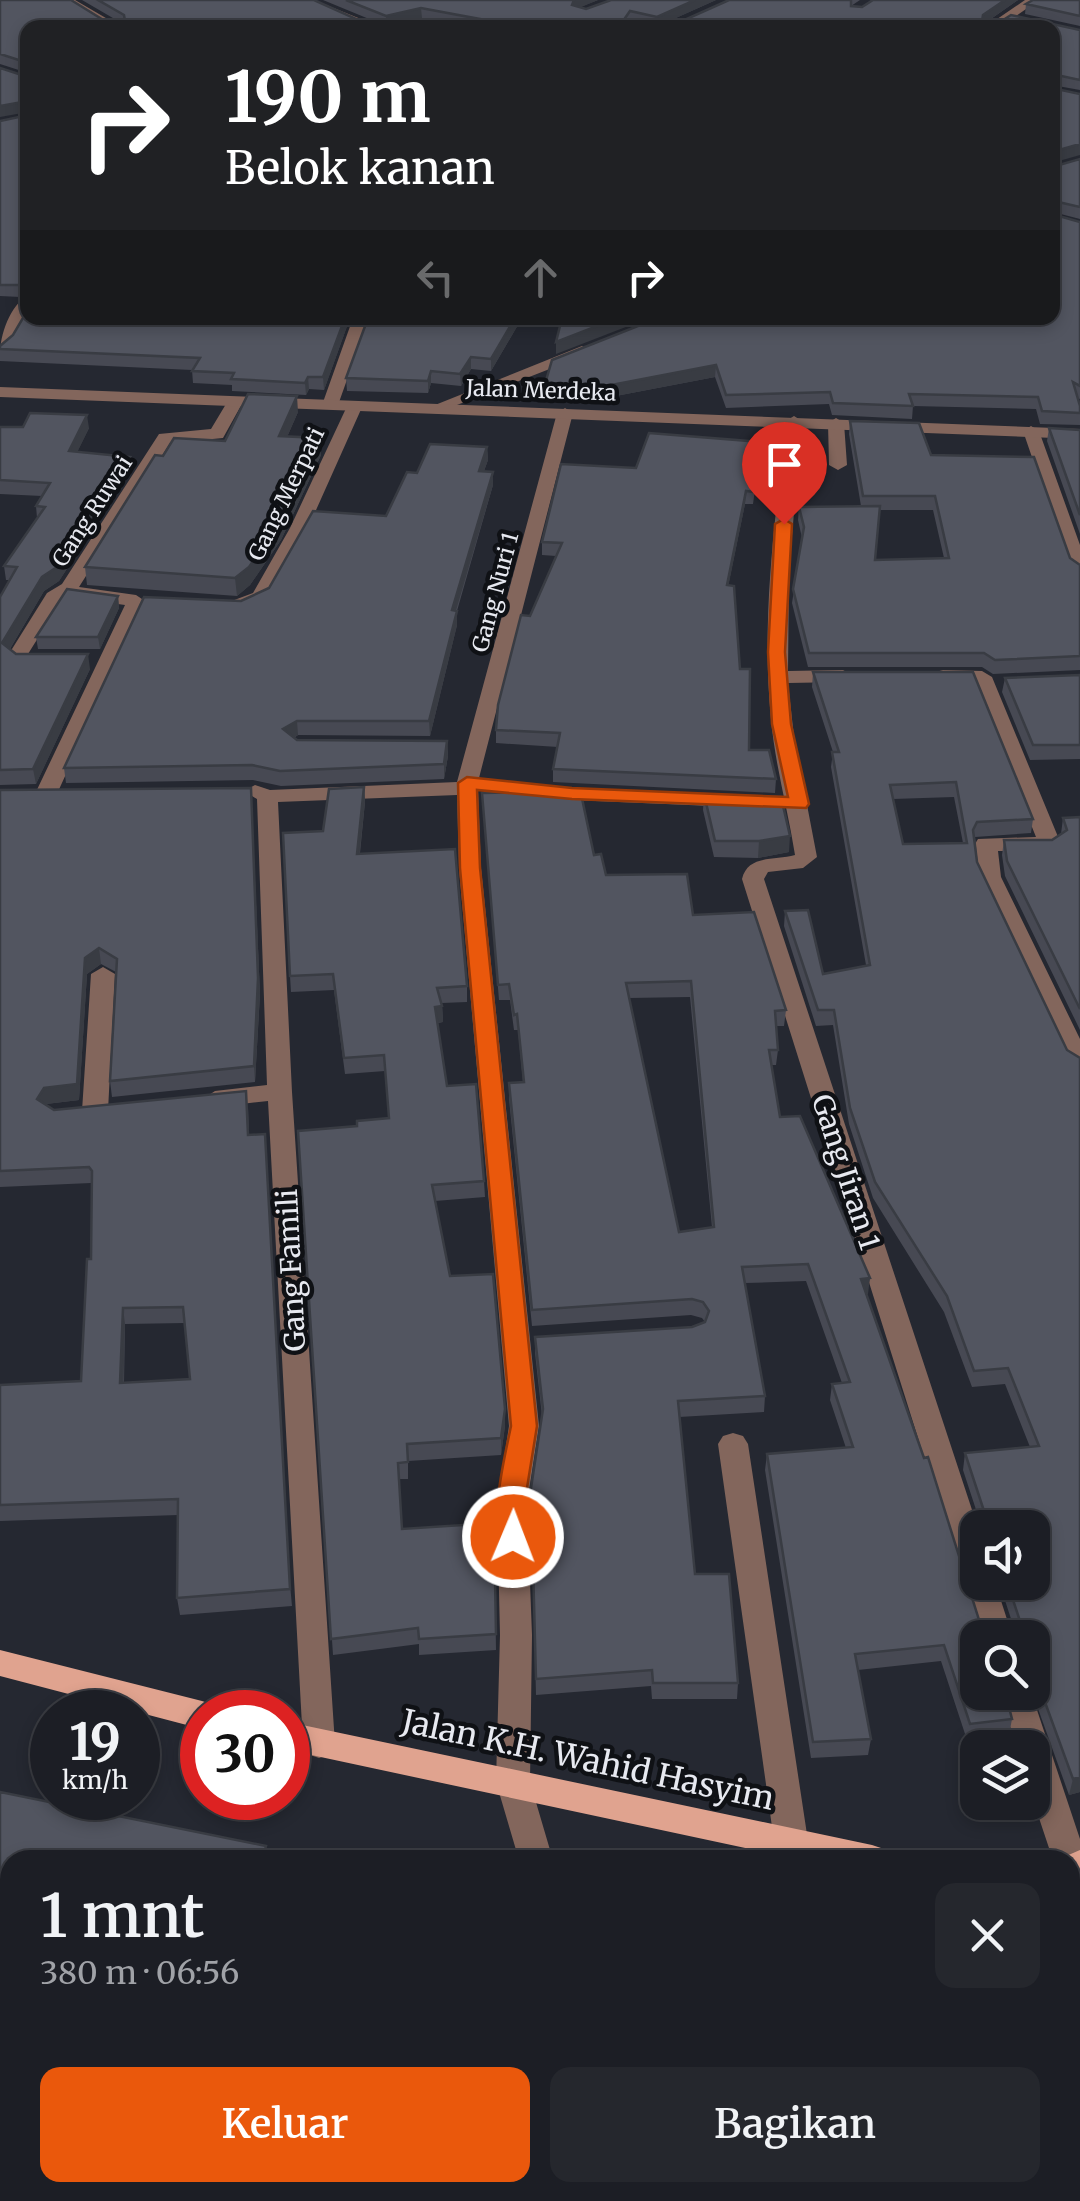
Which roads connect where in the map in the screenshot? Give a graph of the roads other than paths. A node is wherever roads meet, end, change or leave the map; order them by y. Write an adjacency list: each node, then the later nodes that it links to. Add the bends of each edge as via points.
1 (67, 0): 5 (street)
2 (304, 0): 6 (street)
3 (1033, 0): 4 (street)
4 (1006, 17): 7 (street); 8 (street)
5 (103, 20)
6 (356, 20)
7 (1002, 20)
8 (1017, 20)
9 (20, 314): 12 (street)
10 (359, 325): 14 (street)
11 (598, 346): 17 (street)
12 (0, 350)
13 (0, 392): 15 (street, Jalan Merdeka)
14 (330, 405): 15 (street, Jalan Merdeka); 16 (street, Jalan Merdeka)
15 (233, 406): 25 (street, Gang Ruwai, via 220,432 165,438)
16 (355, 406): 17 (street, Jalan Merdeka); 26 (street, Gang Merpati, via 260,596 246,606)
17 (433, 408): 18 (street, Jalan Merdeka)
18 (566, 413): 19 (street, Jalan Merdeka); 31 (street, Gang Nuri 1, via 467,746)
19 (794, 421): 20 (street, Jalan Merdeka); 30 (street, via 777,593)
20 (836, 423): 21 (street, Jalan Merdeka); 23 (street)
21 (1031, 431): 22 (street, Jalan Merdeka); 24 (street)
22 (1080, 434)
23 (838, 465)
24 (1080, 571)
25 (69, 588): 27 (street, via 54,597 17,658); 33 (street, Gang Ruwai, via 145,602 100,658)
26 (224, 606)
27 (67, 656)
28 (874, 676): 30 (street)
29 (928, 676): 37 (street, via 982,676 995,683 1050,844 986,844 990,877)
30 (778, 677): 35 (street)
31 (467, 786): 34 (street); 35 (street); 48 (street, Gang Nuri 1, via 470,868 526,1340 524,1426 512,1504)
32 (234, 791): 34 (street)
33 (46, 796)
34 (267, 796): 38 (street, Gang Famili)
35 (781, 803): 42 (street, Gang Jiran 1, via 806,858 761,866 752,879)
36 (103, 974): 40 (street)
37 (1080, 1064)
38 (280, 1092): 39 (street); 44 (street, Gang Famili)
39 (187, 1102)
40 (94, 1111)
41 (734, 1444): 49 (street)
42 (960, 1524)
43 (0, 1663): 45 (main road)
44 (302, 1690)
45 (180, 1709)
46 (1021, 1710): 52 (street)
47 (310, 1741): 48 (main road, Jalan K.H. Wahid Hasyim)
48 (513, 1782): 49 (main road, Jalan K.H. Wahid Hasyim); 50 (street, Gang Nuri 1)
49 (792, 1841): 51 (main road, Jalan K.H. Wahid Hasyim)
50 (533, 1850)
51 (830, 1850)
52 (1068, 1850)

